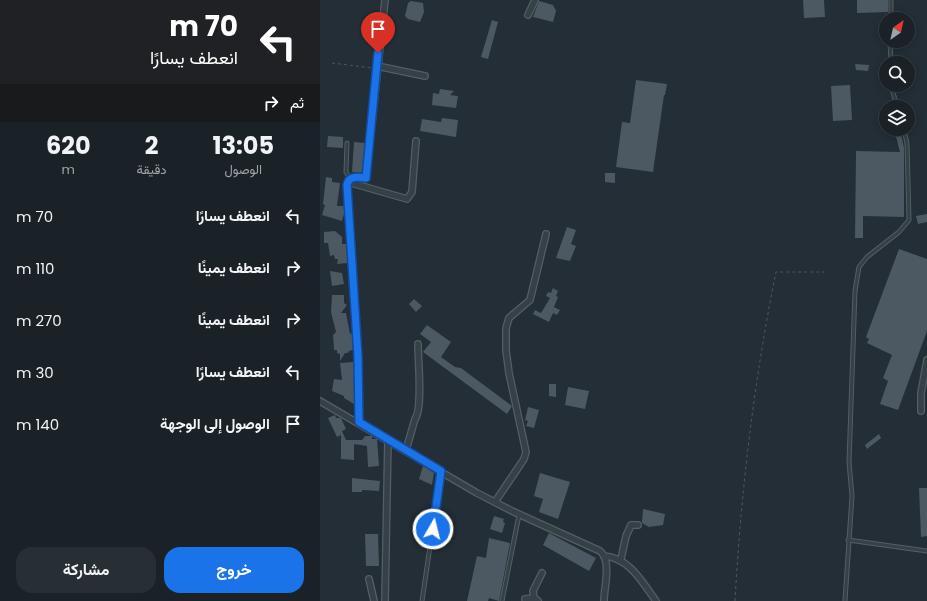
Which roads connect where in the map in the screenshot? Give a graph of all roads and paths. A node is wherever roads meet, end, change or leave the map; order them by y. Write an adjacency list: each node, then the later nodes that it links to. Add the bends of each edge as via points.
1 (385, 0): 7 (street)
2 (535, 0): 5 (street)
3 (892, 0): 4 (lane)
4 (891, 12)
5 (528, 15)
6 (332, 63): 7 (path)
7 (376, 67): 8 (street); 12 (street, via 366,178 354,177)
8 (425, 76)
9 (905, 136): 26 (lane, via 909,220 859,267 855,291 849,462 852,496)
10 (416, 141): 12 (street, via 412,192 407,199)
11 (347, 143): 12 (lane, via 346,172)
12 (349, 181): 19 (street, via 349,235 358,357)
13 (546, 234): 23 (street, via 530,300 511,316 506,325 509,373 526,452)
14 (824, 272): 40 (path, via 776,272 765,327 749,438)
15 (418, 344): 21 (street, via 418,415)
16 (927, 360): 18 (street)
17 (320, 401): 19 (street)
18 (921, 411)
19 (359, 422): 20 (street)
20 (388, 439): 21 (street); 35 (street)
21 (406, 450): 22 (street)
22 (441, 471): 23 (street); 36 (lane)
23 (495, 502): 24 (street)
24 (520, 515): 28 (street, via 591,546); 37 (lane)
25 (638, 525): 29 (street, via 631,525)
26 (848, 540): 27 (lane); 41 (lane)
27 (927, 552)
28 (604, 556): 29 (street); 38 (street)
29 (620, 559): 39 (street, via 631,568)
30 (542, 573): 33 (street, via 533,591)
31 (369, 579): 34 (street)
32 (525, 599): 33 (street)
33 (536, 599)
34 (374, 601)
35 (385, 601)
36 (422, 601)
37 (502, 601)
38 (604, 601)
39 (656, 601)
40 (735, 601)
41 (845, 601)

